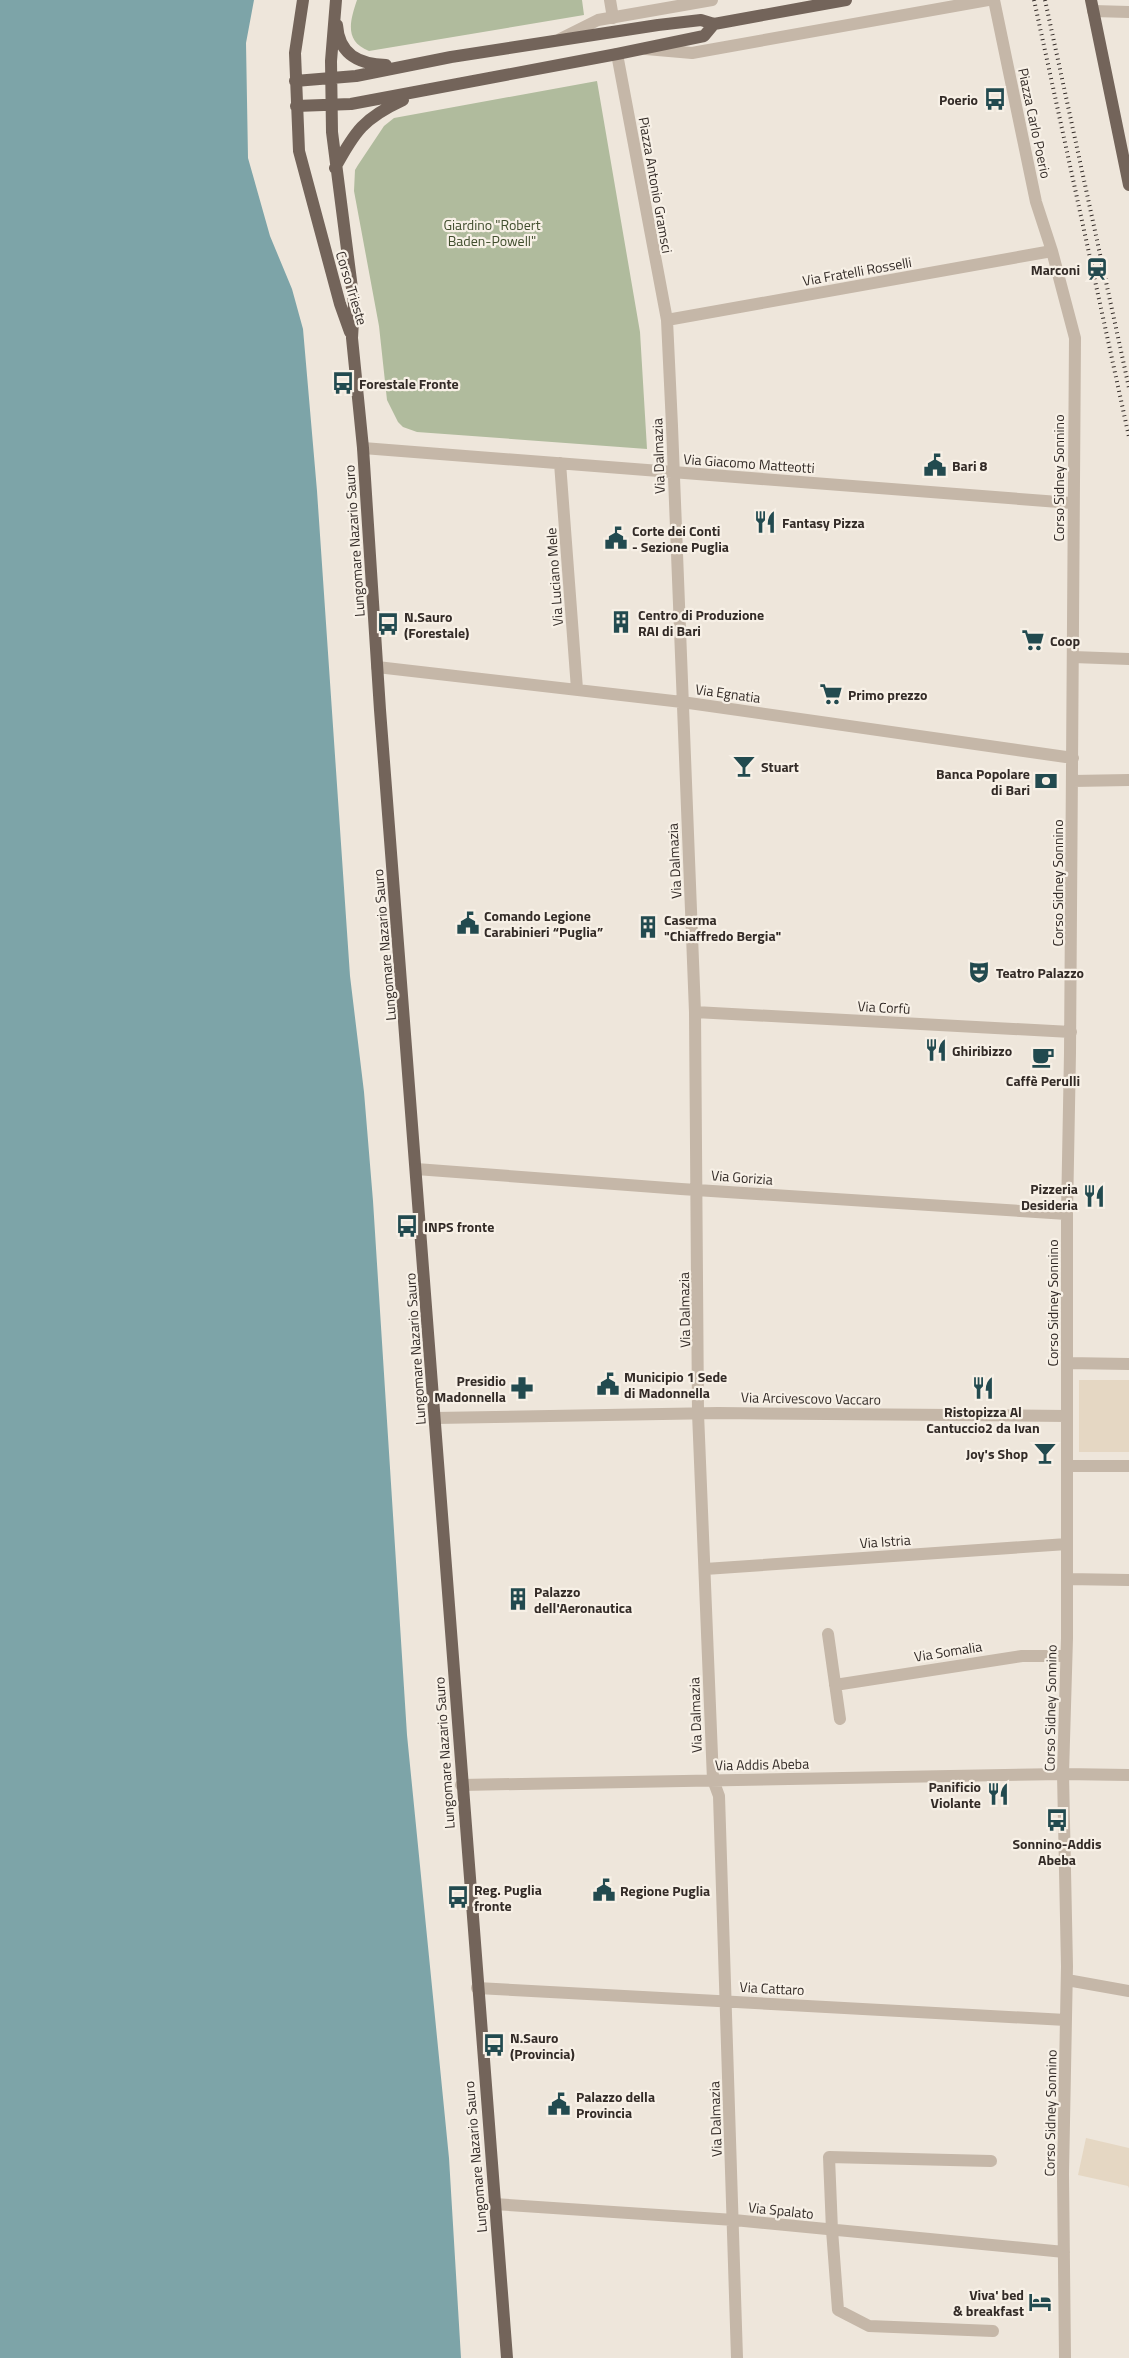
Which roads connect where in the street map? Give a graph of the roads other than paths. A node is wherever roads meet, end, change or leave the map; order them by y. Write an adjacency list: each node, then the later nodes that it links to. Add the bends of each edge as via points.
1 (304, 0): 17 (main road, Corso Trieste, via 294,53)
2 (336, 0): 15 (main road, via 338,32 345,49 363,63); 16 (main road, Corso Trieste)
3 (610, 0): 10 (street)
4 (712, 0): 10 (street)
5 (846, 0): 11 (main road)
6 (988, 0): 13 (street, via 692,53)
7 (994, 0): 23 (street, Piazza Carlo Poerio, via 1036,202)
8 (1092, 5): 9 (street); 22 (main road)
9 (1129, 12)
10 (613, 18): 12 (street, via 598,20)
11 (714, 24): 12 (main road, via 701,20); 13 (main road, via 704,36)
12 (557, 41): 15 (main road)
13 (641, 49): 14 (main road)
14 (617, 54): 18 (main road); 24 (street, Piazza Antonio Gramsci)
15 (401, 66): 16 (main road, via 356,76)
16 (331, 77): 17 (main road); 19 (main road, Corso Trieste)
17 (295, 81): 20 (main road, Corso Trieste)
18 (420, 92): 19 (main road, via 351,104); 21 (main road, via 384,108 362,124)
19 (330, 104): 20 (main road); 21 (main road, Corso Trieste)
20 (296, 106): 25 (main road, Corso Trieste, via 299,150)
21 (335, 168): 25 (main road, Corso Trieste, via 354,304)
22 (1129, 185)
23 (1052, 251): 24 (street, Via Fratelli Rosselli); 29 (street, Corso Sidney Sonnino, via 1075,338)
24 (667, 320): 28 (street, Via Dalmazia)
25 (352, 338): 26 (main road, Lungomare Nazario Sauro)
26 (363, 448): 27 (street, Via Giacomo Matteotti); 32 (main road, Lungomare Nazario Sauro)
27 (560, 463): 28 (street, Via Giacomo Matteotti); 33 (street, Via Luciano Mele)
28 (674, 472): 29 (street, Via Giacomo Matteotti); 34 (street, Via Dalmazia)
29 (1072, 503): 30 (street, Corso Sidney Sonnino)
30 (1073, 657): 31 (street); 35 (street, Corso Sidney Sonnino)
31 (1129, 659)
32 (377, 667): 33 (street, Via Egnatia); 40 (main road, Lungomare Nazario Sauro)
33 (578, 689): 34 (street, Via Egnatia)
34 (682, 702): 35 (street, Via Egnatia); 38 (street, Via Dalmazia)
35 (1073, 758): 37 (street, Corso Sidney Sonnino)
36 (1129, 780): 37 (street)
37 (1072, 781): 39 (street, Corso Sidney Sonnino)
38 (696, 1012): 39 (street, Via Corfù); 41 (street, Via Dalmazia)
39 (1071, 1032): 42 (street, Corso Sidney Sonnino)
40 (416, 1169): 41 (street, Via Gorizia); 47 (main road, Lungomare Nazario Sauro)
41 (698, 1190): 42 (street, Via Gorizia); 45 (street, Via Dalmazia)
42 (1067, 1214): 43 (street, Corso Sidney Sonnino)
43 (1068, 1363): 44 (street); 46 (street, Corso Sidney Sonnino)
44 (1129, 1364)
45 (698, 1413): 46 (street, Via Arcivescovo Vaccaro); 47 (street, Via Arcivescovo Vaccaro); 51 (street, Via Dalmazia)
46 (1067, 1416): 48 (street, Corso Sidney Sonnino)
47 (435, 1418): 61 (main road, Lungomare Nazario Sauro)
48 (1067, 1466): 49 (street); 50 (street, Corso Sidney Sonnino)
49 (1129, 1466)
50 (1067, 1544): 51 (street, Via Istria); 52 (street, Corso Sidney Sonnino)
51 (705, 1569): 60 (street, Via Dalmazia)
52 (1067, 1579): 53 (street); 55 (street, Corso Sidney Sonnino)
53 (1129, 1580)
54 (828, 1634): 56 (street)
55 (1066, 1656): 56 (street, Via Somalia, via 1013,1657); 58 (street, Corso Sidney Sonnino)
56 (835, 1685): 57 (street)
57 (840, 1719)
58 (1063, 1774): 59 (street, Via Addis Abeba); 60 (street, Via Addis Abeba); 62 (street, Corso Sidney Sonnino)
59 (1129, 1775)
60 (713, 1780): 61 (street, Via Addis Abeba); 65 (street, Via Dalmazia, via 719,1796)
61 (461, 1785): 63 (main road, Lungomare Nazario Sauro)
62 (1067, 1980): 64 (street); 66 (street, Corso Sidney Sonnino)
63 (477, 1988): 65 (street, Via Cattaro); 68 (main road, Lungomare Nazario Sauro)
64 (1129, 1991)
65 (726, 2001): 66 (street, Via Cattaro); 69 (street, Via Dalmazia)
66 (1066, 2020): 71 (street, Corso Sidney Sonnino)
67 (991, 2161): 70 (street, via 829,2156)
68 (494, 2204): 69 (street, Via Spalato); 73 (main road, Lungomare Nazario Sauro)
69 (734, 2220): 70 (street, Via Spalato); 74 (street, Via Dalmazia)
70 (832, 2230): 71 (street, Via Spalato); 72 (street, via 838,2310 869,2326)
71 (1064, 2252): 75 (street, Corso Sidney Sonnino)
72 (993, 2331)
73 (507, 2358)
74 (737, 2358)
75 (1065, 2358)

